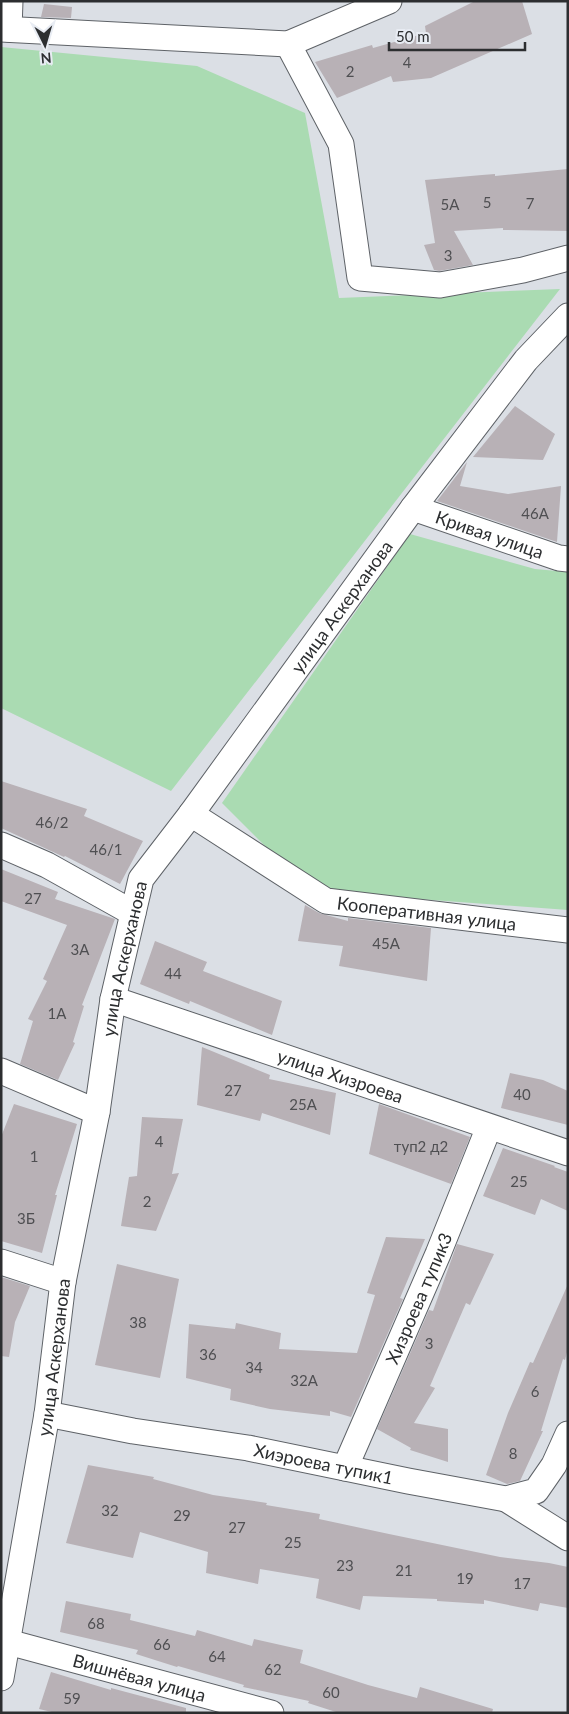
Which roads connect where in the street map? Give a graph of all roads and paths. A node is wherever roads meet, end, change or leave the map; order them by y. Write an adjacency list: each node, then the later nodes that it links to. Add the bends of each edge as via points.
1 (10, 1): 3 (street)
2 (389, 1): 4 (street)
3 (5, 29): 4 (street)
4 (288, 44): 5 (street, via 341,144 360,278 440,285)
5 (568, 258)
6 (568, 316): 7 (street, улица Аскерханова, via 526,360)
7 (413, 508): 8 (street, Кривая улица); 9 (street, улица Аскерханова)
8 (568, 559)
9 (191, 814): 11 (street, улица Аскерханова, via 141,879); 12 (street, Кооперативная улица, via 326,901)
10 (1, 845): 11 (street, via 47,865)
11 (133, 913): 13 (street, улица Аскерханова)
12 (568, 930)
13 (113, 999): 15 (street, улица Аскерханова); 16 (street, улица Хизроева)
14 (1, 1070): 15 (street)
15 (97, 1112): 19 (street, улица Аскерханова)
16 (489, 1127): 17 (street, улица Хизроева); 22 (street, Хизроева тупик3)
17 (568, 1153)
18 (1, 1262): 19 (street)
19 (64, 1282): 20 (street, улица Аскерханова)
20 (47, 1414): 22 (street, Хиэроева тупик1); 25 (street, улица Аскерханова)
21 (568, 1434): 23 (street, Хиэроева тупик1, via 554,1465 536,1491)
22 (345, 1468): 23 (street, Хиэроева тупик1)
23 (506, 1499): 24 (street)
24 (568, 1538)
25 (8, 1642): 26 (street, улица Аскерханова); 27 (street, Вишнёвая улица)
26 (1, 1678)
27 (271, 1713)

